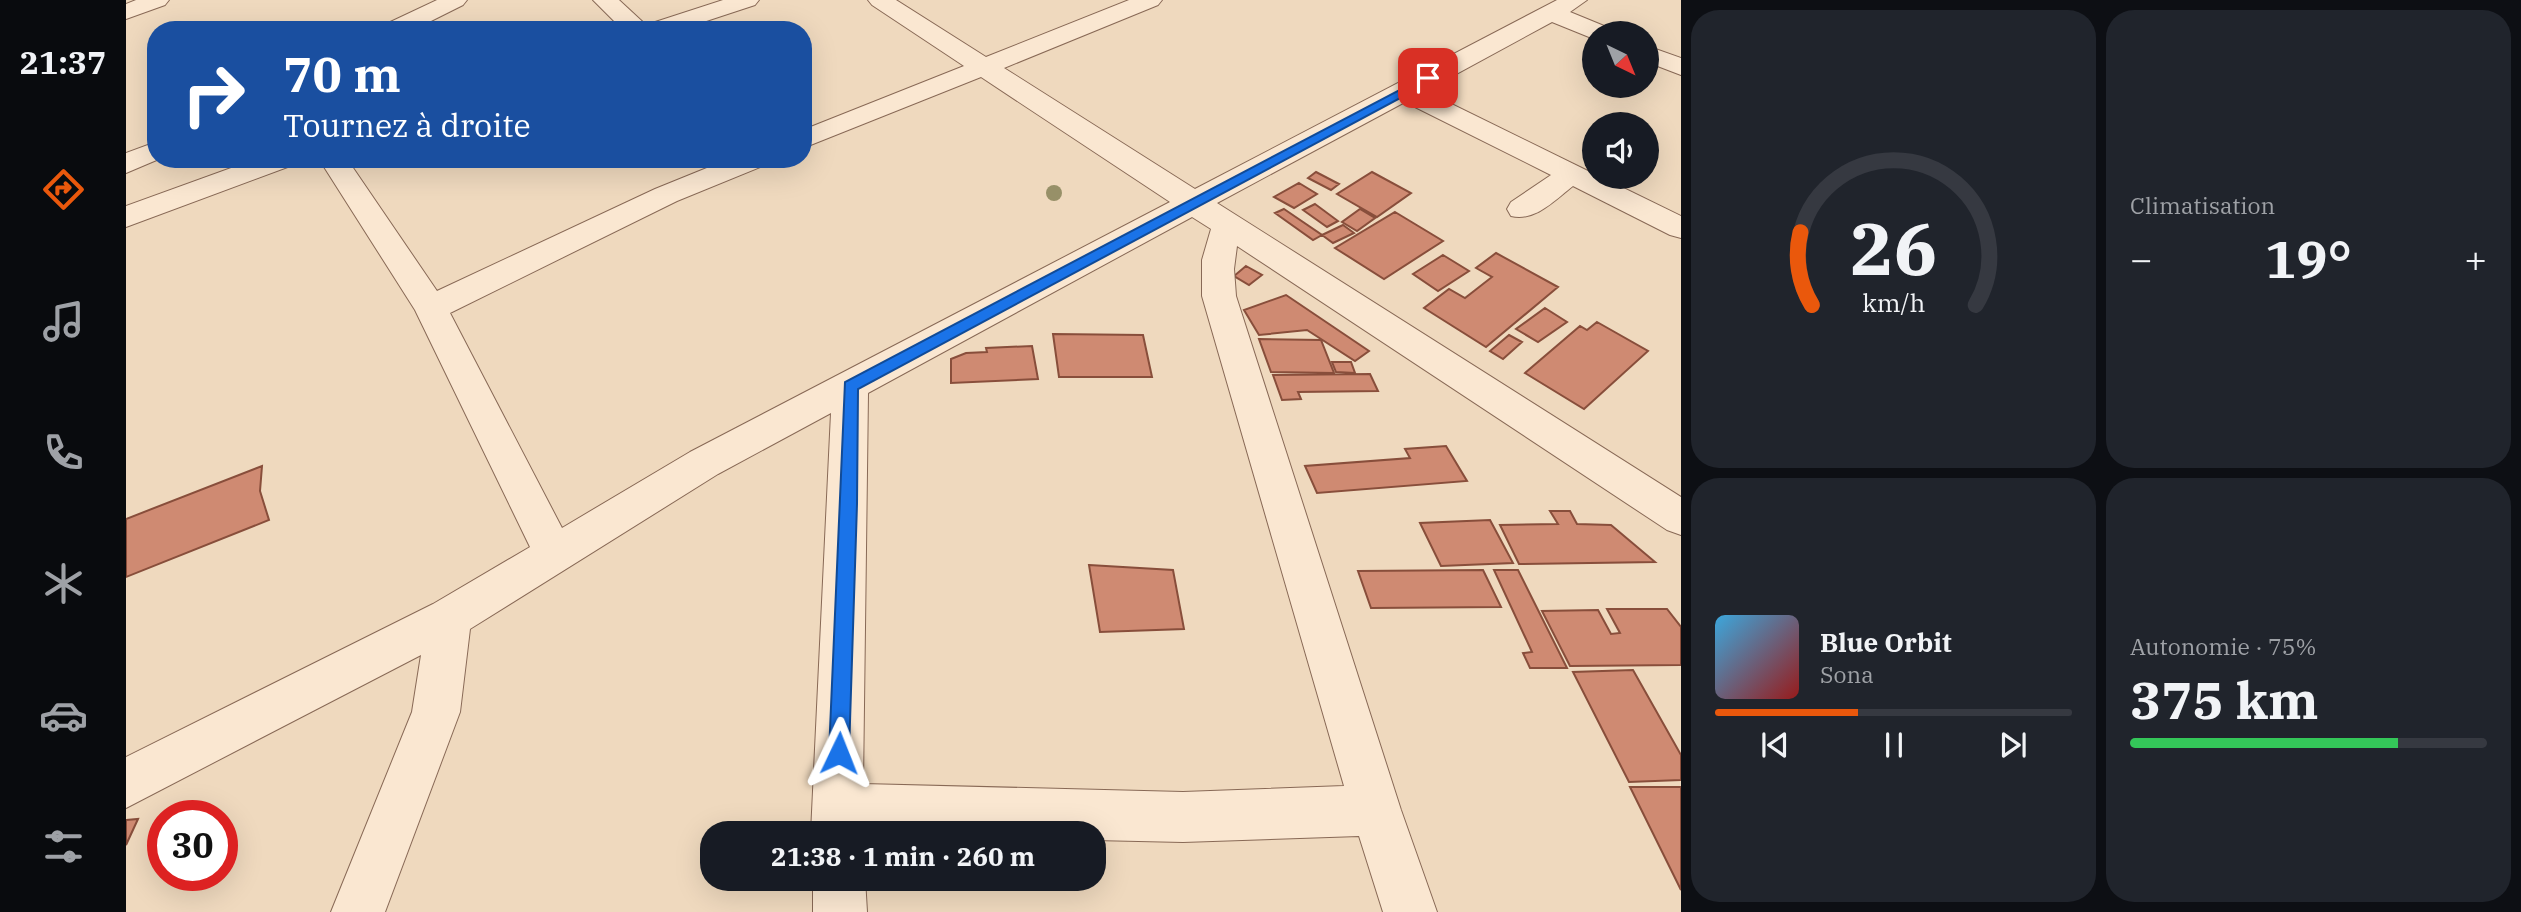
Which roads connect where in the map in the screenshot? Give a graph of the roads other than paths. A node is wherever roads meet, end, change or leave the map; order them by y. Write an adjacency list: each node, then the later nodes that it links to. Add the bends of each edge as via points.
1 (157, 0): 10 (street)
2 (408, 0): 9 (street)
3 (455, 0): 9 (street)
4 (605, 0): 13 (street)
5 (747, 0): 14 (street)
6 (880, 0): 17 (street)
7 (1150, 0): 17 (street)
8 (1575, 0): 11 (street)
9 (430, 10): 12 (street)
10 (126, 12)
11 (1552, 13): 15 (street); 19 (street)
12 (410, 21)
13 (627, 21)
14 (682, 21)
15 (1582, 26)
16 (1659, 58): 18 (street)
17 (982, 67): 20 (street); 27 (street)
18 (1681, 67)
19 (1404, 92): 26 (street); 27 (street)
20 (812, 135)
21 (147, 154): 22 (street)
22 (126, 164)
23 (259, 168): 29 (street)
24 (338, 168): 32 (street)
25 (733, 168): 32 (street, via 666,195)
26 (1571, 174): 28 (street); 31 (street)
27 (1193, 203): 30 (street); 33 (street)
28 (1522, 209)
29 (126, 217)
30 (1228, 226): 34 (street); 38 (street, via 1216,263 1219,296)
31 (1681, 228)
32 (431, 308): 35 (street)
33 (850, 386): 35 (street, via 704,463); 39 (street)
34 (1681, 518)
35 (554, 554): 36 (street)
36 (449, 618): 37 (street); 41 (street, via 436,712)
37 (126, 783)
38 (1376, 810): 39 (street); 43 (street)
39 (837, 821)
40 (839, 891): 42 (street)
41 (358, 912)
42 (839, 912)
43 (1410, 912)

